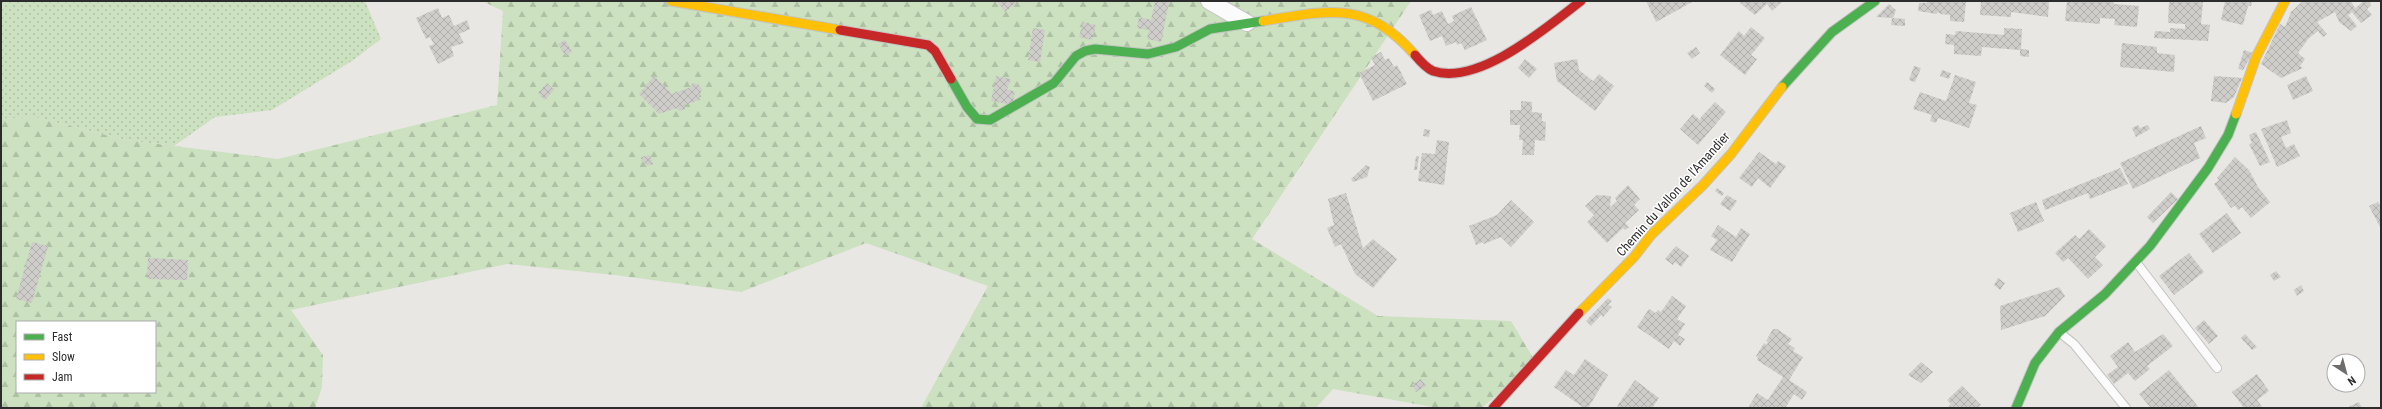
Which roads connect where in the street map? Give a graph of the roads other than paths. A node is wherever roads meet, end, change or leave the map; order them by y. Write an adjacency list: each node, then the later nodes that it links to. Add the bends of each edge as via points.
1 (671, 1): 6 (street, via 928,45 935,51 967,107 977,119 982,120 990,120 1054,83 1076,56 1085,51 1095,49 1148,54 1176,47 1210,29)
2 (1209, 1): 6 (street)
3 (1581, 1): 6 (street, via 1487,66 1454,73 1434,72 1419,60 1401,38 1378,19 1350,9)
4 (1875, 1): 10 (street, Chemin du Vallon de l'Amandier, via 1832,32 1770,100 1731,154 1651,235 1634,257 1560,333)
5 (2285, 1): 7 (street, via 2256,57 2228,135 2208,168 2150,246)
6 (1247, 23)
7 (2135, 261): 8 (street, via 2105,294); 9 (lane)
8 (2059, 332): 11 (street, via 2035,364); 12 (lane, via 2074,344)
9 (2217, 368)
10 (1496, 407)
11 (2016, 408)
12 (2126, 408)

